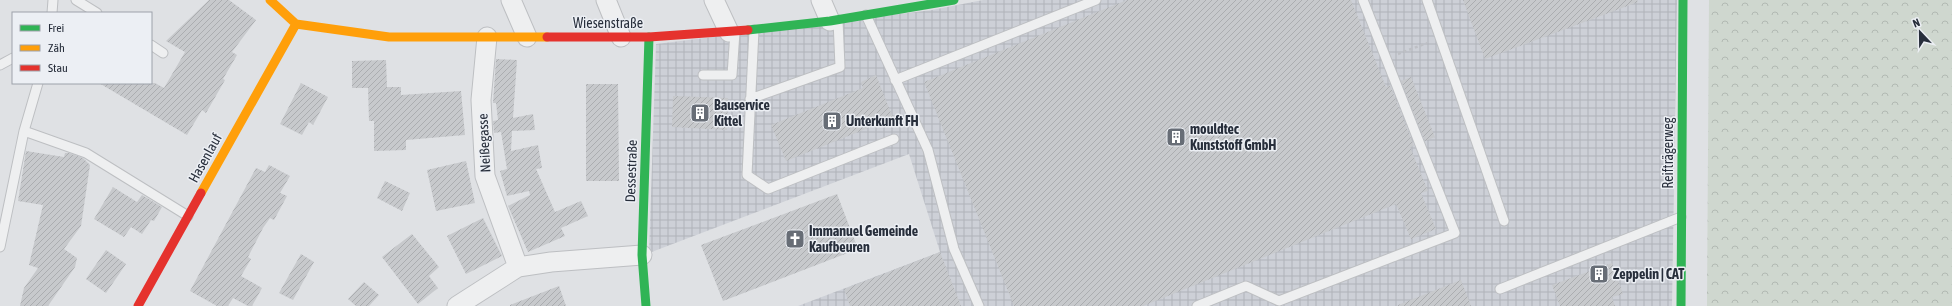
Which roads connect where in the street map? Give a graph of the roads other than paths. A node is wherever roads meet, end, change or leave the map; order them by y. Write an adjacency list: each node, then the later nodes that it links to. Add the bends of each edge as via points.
1 (53, 0): 14 (lane)
2 (76, 0): 15 (lane)
3 (270, 0): 18 (street)
4 (511, 0): 22 (street)
5 (606, 0): 23 (street)
6 (714, 0): 20 (street)
7 (821, 0): 17 (street)
8 (954, 0): 13 (street, Wiesenstraße)
9 (1096, 0): 30 (lane)
10 (1364, 0): 46 (lane, via 1455,232 1279,301 1246,286)
11 (1427, 0): 37 (lane)
12 (1682, 0): 35 (street, Reifträgerweg)
13 (922, 3): 16 (street, Wiesenstraße)
14 (52, 12)
15 (95, 12)
16 (866, 15): 17 (street, Wiesenstraße); 30 (lane)
17 (834, 21): 19 (street, Wiesenstraße); 32 (lane, via 840,67)
18 (296, 24): 21 (street, Wiesenstraße, via 389,37); 36 (street, Hasenlauf)
19 (754, 30): 20 (street, Wiesenstraße); 32 (lane)
20 (732, 32): 24 (street, Wiesenstraße); 29 (lane, via 732,75)
21 (487, 37): 22 (street, Wiesenstraße); 40 (street, Neißegasse, via 481,100 485,176)
22 (528, 37): 23 (street, Wiesenstraße)
23 (621, 37): 24 (street, Wiesenstraße)
24 (649, 37): 39 (street, Dessestraße)
25 (152, 46): 26 (lane)
26 (164, 53)
27 (12, 59): 28 (lane)
28 (0, 65)
29 (703, 75)
30 (895, 80): 45 (lane, via 928,150 954,249)
31 (38, 84): 33 (lane)
32 (750, 98): 34 (lane, via 747,175 768,189)
33 (24, 131): 36 (lane, via 86,153); 38 (lane)
34 (894, 139)
35 (1682, 216): 41 (lane); 47 (street, Reifträgerweg)
36 (189, 217): 42 (street, Hasenlauf)
37 (1504, 221)
38 (0, 247)
39 (642, 255): 40 (street); 44 (street, Dessestraße)
40 (518, 267): 43 (street)
41 (1500, 289)
42 (138, 306)
43 (457, 306)
44 (646, 306)
45 (979, 306)
46 (1196, 306)
47 (1681, 306)

